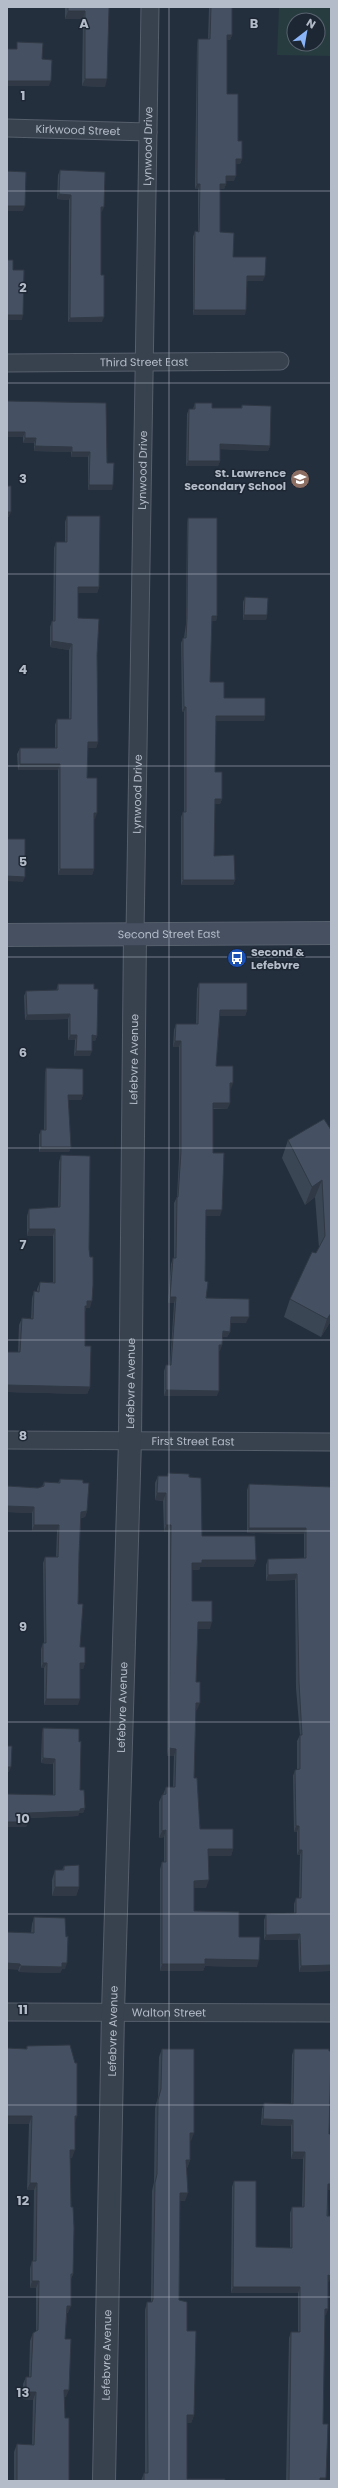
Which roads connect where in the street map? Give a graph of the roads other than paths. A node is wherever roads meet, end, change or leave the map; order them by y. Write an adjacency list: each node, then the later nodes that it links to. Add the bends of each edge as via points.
1 (150, 7): 3 (street, Lynwood Drive)
2 (7, 128): 3 (street, Kirkwood Street)
3 (148, 132): 6 (street, Lynwood Drive)
4 (280, 361): 6 (street, Third Street East)
5 (7, 363): 6 (street, Third Street East)
6 (146, 364): 8 (street, Lynwood Drive)
7 (331, 933): 8 (main road, Second Street East)
8 (135, 934): 9 (main road, Second Street East); 11 (street, Lefebvre Avenue)
9 (7, 935)
10 (7, 1440): 11 (street, First Street East)
11 (130, 1440): 12 (street, First Street East); 14 (street, Lefebvre Avenue)
12 (331, 1442)
13 (7, 2012): 14 (street, Walton Street)
14 (113, 2012): 15 (street, Walton Street); 16 (street, Lefebvre Avenue)
15 (331, 2013)
16 (104, 2481)

